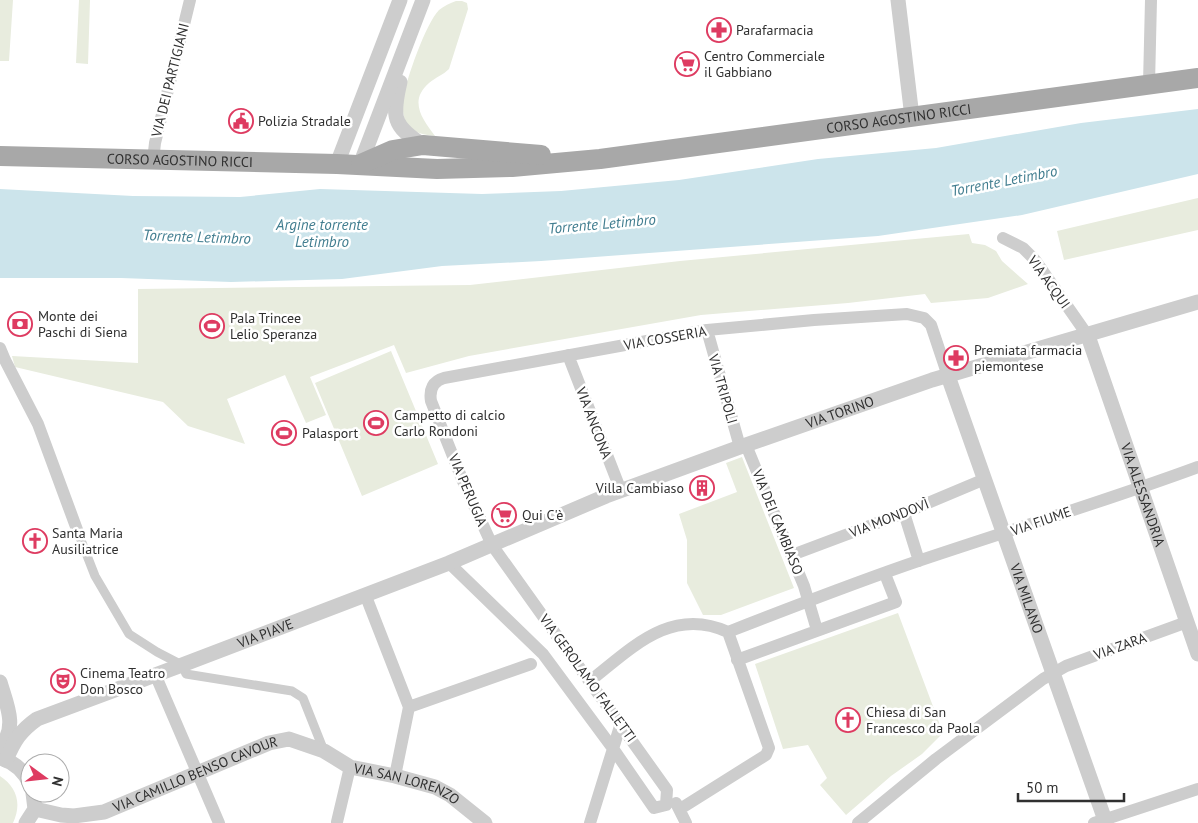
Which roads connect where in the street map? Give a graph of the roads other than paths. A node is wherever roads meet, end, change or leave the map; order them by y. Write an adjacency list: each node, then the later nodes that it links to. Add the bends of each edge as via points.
1 (190, 0): 13 (street, VIA DEI PARTIGIANI)
2 (400, 0): 14 (street)
3 (423, 0): 6 (street)
4 (898, 0): 9 (street)
5 (1152, 0): 8 (street)
6 (408, 37): 10 (street, via 410,53 395,100 396,114 399,127); 15 (street)
7 (1198, 78): 8 (main road, CORSO AGOSTINO RICCI)
8 (1149, 84): 9 (main road, CORSO AGOSTINO RICCI)
9 (912, 117): 12 (main road, CORSO AGOSTINO RICCI)
10 (423, 145): 12 (main road, CORSO AGOSTINO RICCI); 15 (main road, CORSO AGOSTINO RICCI, via 393,150)
11 (0, 156): 13 (main road, CORSO AGOSTINO RICCI)
12 (600, 159): 15 (main road, CORSO AGOSTINO RICCI, via 512,167 437,169)
13 (153, 160): 14 (main road, CORSO AGOSTINO RICCI)
14 (337, 164): 15 (main road, CORSO AGOSTINO RICCI)
15 (360, 165)
16 (1003, 238): 19 (street, VIA ACQUI, via 1023,248 1035,260)
17 (1198, 302): 19 (street, VIA TORINO)
18 (707, 330): 21 (street, VIA COSSERIA); 22 (street, VIA COSSERIA, via 907,314 924,318 931,325); 24 (street, VIA TRIPOLI)
19 (1088, 336): 22 (street, VIA TORINO); 27 (street, VIA ALESSANDRIA)
20 (0, 348): 31 (street, via 38,424)
21 (568, 355): 23 (street, VIA COSSERIA, via 440,380 430,391); 28 (street, VIA ANCONA)
22 (948, 376): 24 (street, VIA TORINO); 26 (street, VIA MILANO)
23 (434, 407): 32 (street, VIA PERUGIA)
24 (743, 446): 28 (street, VIA TORINO); 33 (street, VIA DEI CAMBIASO)
25 (1198, 467): 27 (street, VIA FIUME)
26 (985, 479): 29 (street, VIA MONDOVÌ); 30 (street, VIA MILANO)
27 (1140, 488): 30 (street, VIA FIUME); 39 (street, VIA ALESSANDRIA)
28 (621, 491): 32 (street, VIA TORINO)
29 (904, 513): 33 (street, VIA MONDOVÌ); 34 (street)
30 (1003, 534): 34 (street, VIA FIUME); 46 (street, VIA MILANO)
31 (79, 535): 45 (street, via 95,576 129,634)
32 (492, 545): 35 (street, VIA PIAVE); 48 (street, VIA GEROLAMO FALLETTI)
33 (792, 555): 38 (street, VIA DEI CAMBIASO)
34 (919, 561): 36 (street, VIA FIUME)
35 (449, 563): 37 (street, VIA PIAVE); 54 (street, via 543,654)
36 (885, 574): 38 (street, VIA FIUME); 40 (street, via 896,602)
37 (365, 594): 45 (street, VIA PIAVE); 50 (street)
38 (809, 600): 40 (street, VIA DEI CAMBIASO); 41 (street, VIA FIUME)
39 (1191, 625): 42 (street, VIA ALESSANDRIA); 46 (street, VIA ZARA, via 1066,666)
40 (817, 630): 43 (street)
41 (728, 632): 43 (street); 48 (street, via 702,623 661,630 640,642)
42 (1198, 654)
43 (737, 660): 65 (street, via 769,748 766,755)
44 (531, 664): 50 (street)
45 (182, 665): 47 (street, VIA PIAVE); 55 (street, via 186,674 292,691 303,698)
46 (1054, 673): 68 (street, VIA MILANO); 75 (street, VIA ZARA, via 936,760)
47 (155, 674): 52 (street, VIA PIAVE); 59 (street)
48 (590, 681): 53 (street, VIA GEROLAMO FALLETTI)
49 (0, 682): 51 (street)
50 (409, 707): 60 (street)
51 (10, 715): 52 (street, VIA PIAVE); 56 (street, via 10,733)
52 (36, 719): 56 (street, VIA PIAVE, via 23,729)
53 (621, 723): 54 (street); 62 (street, VIA GEROLAMO FALLETTI)
54 (614, 750): 62 (street, via 654,808 666,805); 73 (street)
55 (324, 751): 57 (street, VIA SAN LORENZO); 59 (street, VIA CAMILLO BENSO CAVOUR, via 289,738)
56 (2, 755): 58 (street)
57 (350, 767): 60 (street, VIA SAN LORENZO); 71 (street)
58 (20, 769)
59 (197, 773): 66 (street, VIA CAMILLO BENSO CAVOUR); 70 (street)
60 (395, 776): 72 (street, VIA SAN LORENZO, via 435,787)
61 (1198, 789): 68 (street)
62 (667, 790): 65 (street, VIA GEROLAMO FALLETTI)
63 (34, 803): 64 (street)
64 (35, 809): 67 (street, VIA CAMILLO BENSO CAVOUR); 69 (street)
65 (680, 810): 74 (street, VIA GEROLAMO FALLETTI)
66 (106, 817): 67 (street, VIA CAMILLO BENSO CAVOUR)
67 (64, 819)
68 (1102, 822)
69 (26, 823)
70 (219, 823)
71 (336, 823)
72 (485, 823)
73 (590, 823)
74 (686, 823)
75 (858, 823)

